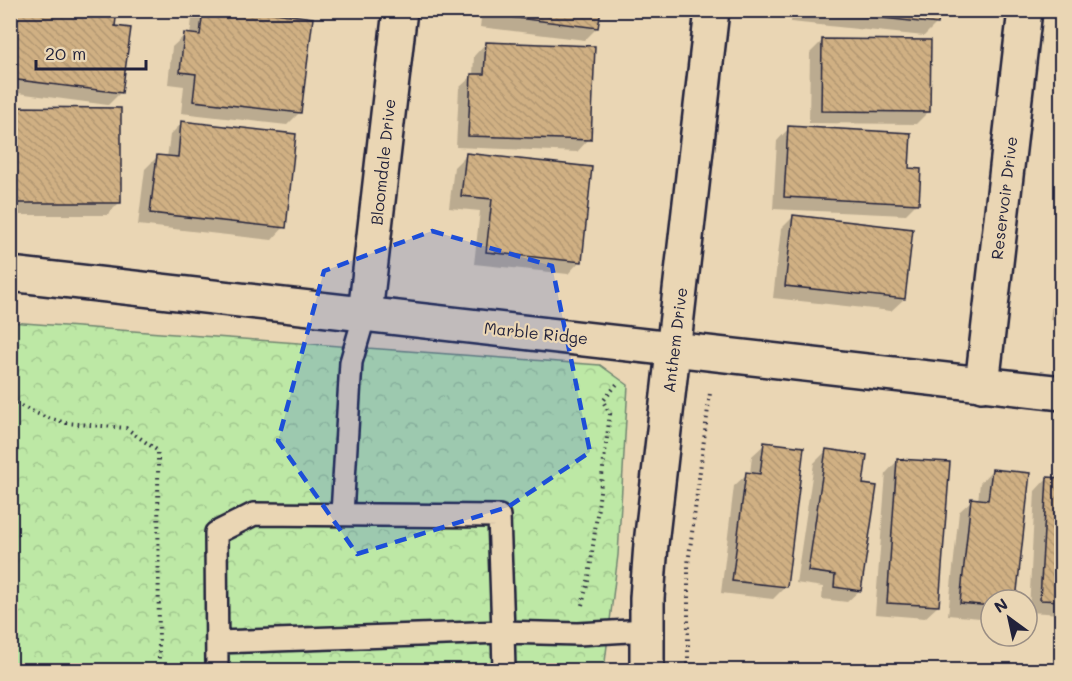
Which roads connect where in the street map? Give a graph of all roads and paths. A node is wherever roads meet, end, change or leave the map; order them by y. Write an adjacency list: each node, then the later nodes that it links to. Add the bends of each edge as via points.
1 (400, 10): 5 (street, Bloomdale Drive)
2 (712, 10): 6 (street, Anthem Drive)
3 (1025, 10): 8 (street, Reservoir Drive)
4 (10, 274): 5 (street, Marble Ridge)
5 (365, 314): 6 (street, Marble Ridge); 12 (lane, via 351,362)
6 (674, 349): 8 (street, Marble Ridge); 13 (street, Anthem Drive, via 651,544)
7 (617, 384): 15 (path, via 603,401 610,414)
8 (982, 384): 10 (street, Marble Ridge)
9 (710, 393): 21 (path, via 688,564)
10 (1062, 393)
11 (10, 401): 17 (path, via 66,423 126,428 158,451)
12 (342, 514): 14 (lane, via 499,516); 16 (lane, via 254,514 216,533)
13 (646, 630): 15 (lane); 20 (street, Anthem Drive)
14 (503, 632): 15 (lane); 16 (lane); 19 (lane)
15 (579, 634)
16 (217, 642): 18 (lane)
17 (159, 670)
18 (217, 670)
19 (504, 670)
20 (647, 670)
21 (688, 670)

